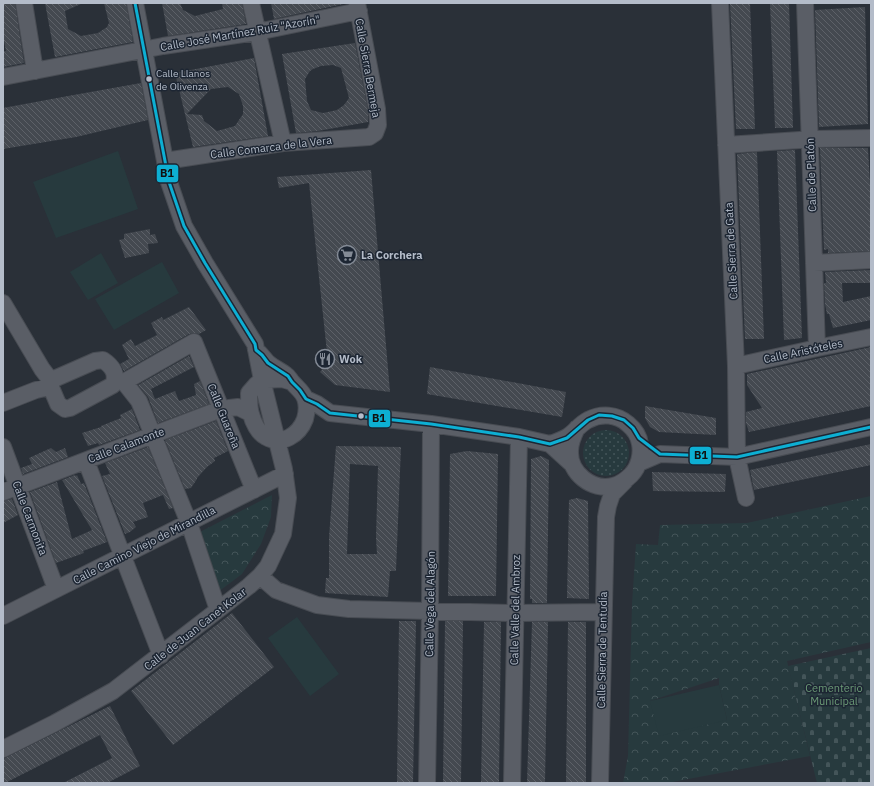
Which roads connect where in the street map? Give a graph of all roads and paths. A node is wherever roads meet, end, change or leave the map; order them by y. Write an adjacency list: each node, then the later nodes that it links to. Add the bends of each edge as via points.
1 (24, 3): 9 (street)
2 (135, 3): 8 (street)
3 (251, 3): 7 (street)
4 (720, 3): 15 (street, Calle Sierra de Gata)
5 (805, 3): 13 (street, Calle de Platón)
6 (358, 7): 7 (street, Calle José Martínez Ruiz "Azorín"); 11 (street, Calle Sierra Bermeja, via 377,109 378,125)
7 (257, 32): 8 (street, Calle José Martínez Ruiz "Azorín"); 14 (street)
8 (145, 50): 9 (street, Calle José Martínez Ruiz "Azorín"); 16 (street)
9 (35, 70): 10 (street, Calle José Martínez Ruiz "Azorín")
10 (3, 77)
11 (375, 133): 14 (street, Calle Comarca de la Vera, via 369,137)
12 (871, 138): 13 (street)
13 (810, 140): 15 (street); 18 (street, Calle de Platón)
14 (283, 144): 16 (street, Calle Comarca de la Vera)
15 (726, 145): 23 (street, Calle Sierra de Gata)
16 (165, 161): 22 (street, via 169,182 184,226)
17 (871, 260): 18 (street)
18 (814, 263): 21 (street, Calle de Platón)
19 (3, 303): 27 (street)
20 (871, 337): 21 (street, Calle Aristóteles)
21 (817, 348): 23 (street, Calle Aristóteles)
22 (256, 350): 24 (street); 26 (street)
23 (736, 366): 44 (street, Calle Sierra de Gata)
24 (262, 380): 26 (street, via 282,379); 31 (street, via 249,393); 40 (street, Calle de Juan Canet Kolar)
25 (120, 381): 27 (street, via 109,364 103,360 54,379); 27 (street, via 65,409 58,404); 30 (street, Calle Guareña, via 194,342); 37 (street, via 139,401)
26 (292, 382): 28 (street)
27 (51, 384): 29 (street)
28 (306, 399): 32 (street); 34 (street, via 307,412)
29 (3, 403)
30 (221, 409): 31 (street, Calle Calamonte); 37 (street, Calle Calamonte); 52 (street, Calle Guareña)
31 (244, 410): 40 (street, via 260,432)
32 (330, 413): 33 (street); 34 (street)
33 (431, 424): 38 (street); 61 (street, Calle Vega del Alagón)
34 (303, 426): 40 (street, via 286,439)
35 (871, 427): 44 (street)
36 (577, 428): 39 (street, via 599,415 612,416 624,420); 41 (street, via 567,438); 47 (street, via 571,439 569,452)
37 (153, 435): 45 (street, Calle Calamonte); 56 (street)
38 (519, 438): 41 (street); 63 (street, Calle Valle del Ambroz)
39 (639, 438): 43 (street); 46 (street)
40 (277, 440): 48 (street, Calle de Juan Canet Kolar)
41 (550, 444): 47 (street)
42 (3, 447): 51 (street, Calle Carmonita)
43 (660, 454): 44 (street); 46 (street)
44 (737, 457): 54 (street, Calle Sierra de Gata)
45 (86, 460): 51 (street, Calle Calamonte); 57 (street)
46 (639, 463): 49 (street)
47 (572, 464): 50 (street, via 579,476)
48 (285, 474): 52 (street, Calle Camino Viejo de Mirandilla); 58 (street, Calle de Juan Canet Kolar, via 288,498 283,534 268,566)
49 (625, 481): 50 (street, via 614,486); 55 (street, Calle Sierra de Tentudía, via 612,494)
50 (589, 483): 55 (street, Calle Sierra de Tentudía)
51 (18, 487): 53 (street, Calle Calamonte); 59 (street, Calle Carmonita)
52 (254, 490): 56 (street, Calle Camino Viejo de Mirandilla)
53 (3, 492)
54 (746, 498)
55 (606, 517): 62 (street, Calle Sierra de Tentudía)
56 (189, 523): 57 (street, Calle Camino Viejo de Mirandilla); 60 (street)
57 (123, 556): 59 (street, Calle Camino Viejo de Mirandilla); 65 (street)
58 (260, 576): 60 (street, Calle de Juan Canet Kolar); 61 (street, via 276,590 317,605 349,609)
59 (56, 589): 64 (street, Calle Camino Viejo de Mirandilla)
60 (218, 610): 65 (street, Calle de Juan Canet Kolar)
61 (430, 611): 63 (street); 67 (street, Calle Vega del Alagón)
62 (603, 612): 63 (street); 69 (street, Calle Sierra de Tentudía)
63 (515, 614): 68 (street, Calle Valle del Ambroz)
64 (3, 616)
65 (161, 655): 66 (street, Calle de Juan Canet Kolar, via 113,691)
66 (3, 749)
67 (427, 783)
68 (512, 783)
69 (600, 783)

